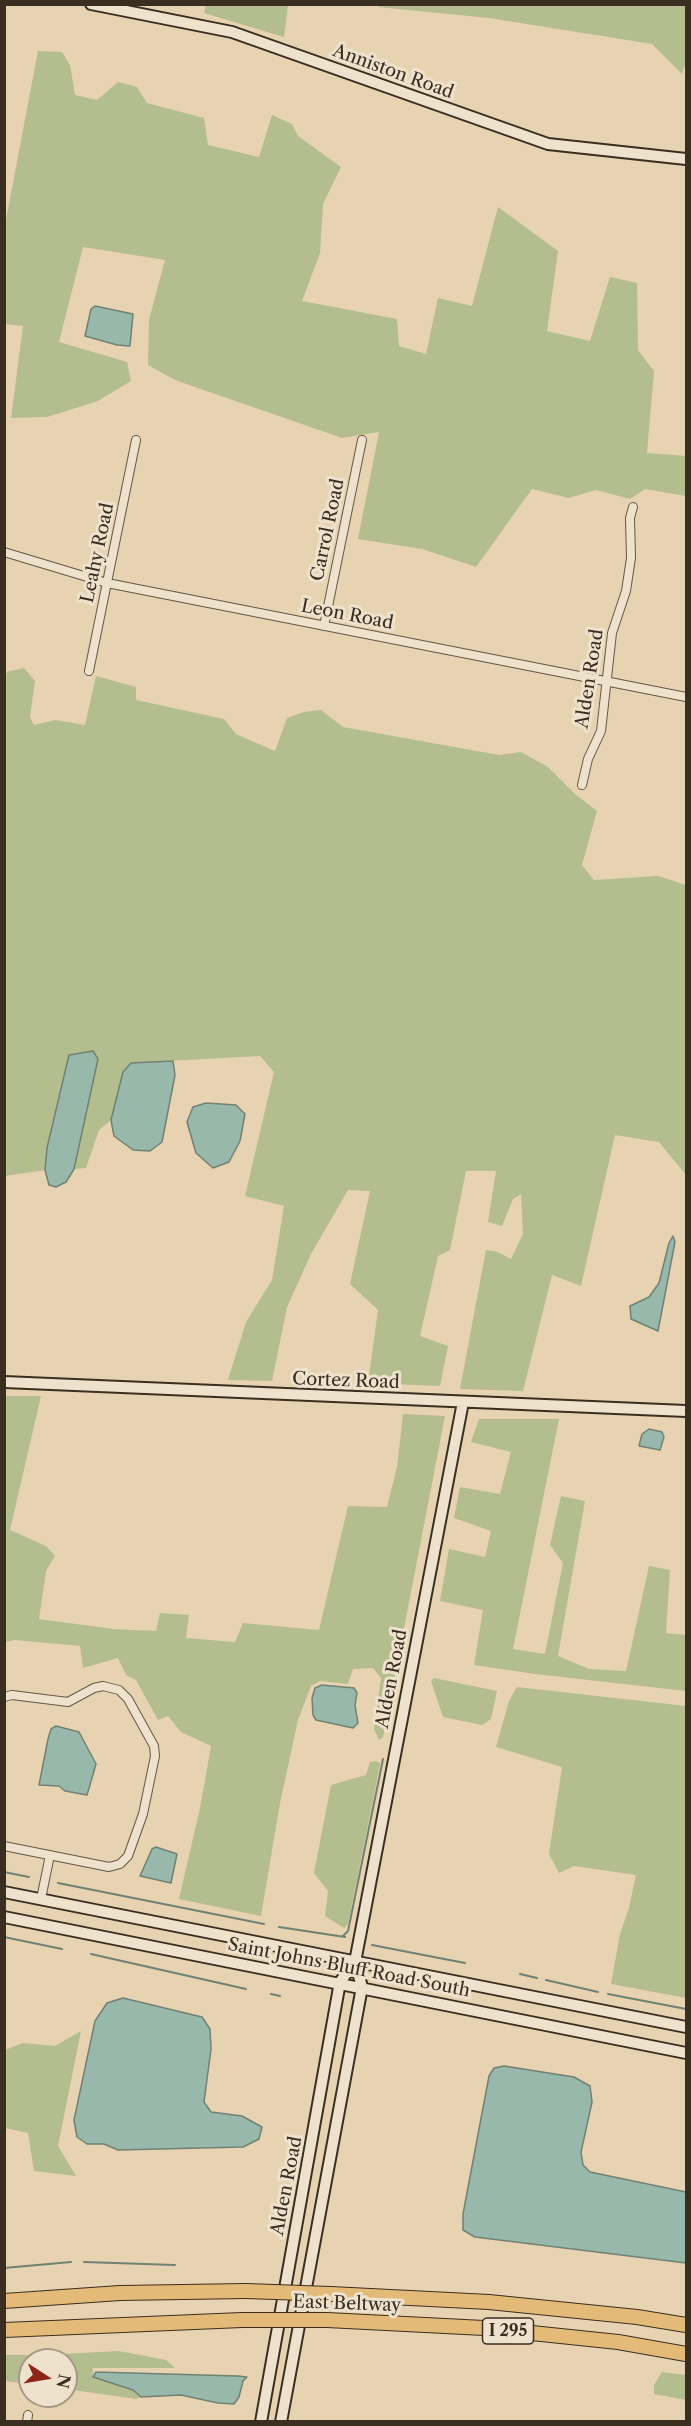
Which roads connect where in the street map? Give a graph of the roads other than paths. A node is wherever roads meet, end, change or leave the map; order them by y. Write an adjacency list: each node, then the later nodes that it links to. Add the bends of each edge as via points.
1 (91, 4): 2 (street, Anniston Road, via 232,32 548,144)
2 (687, 159)
3 (362, 440): 8 (street, Carrol Road)
4 (136, 441): 7 (street, Leahy Road)
5 (633, 507): 10 (street, Alden Road, via 626,591 612,633)
6 (4, 552): 7 (street, Leon Road)
7 (107, 583): 8 (street, Leon Road); 9 (street, Leahy Road)
8 (324, 626): 10 (street, Leon Road)
9 (89, 671)
10 (606, 681): 11 (street, Leon Road); 12 (street, Alden Road, via 601,731)
11 (687, 697)
12 (582, 784)
13 (4, 1382): 14 (street, Cortez Road)
14 (463, 1402): 15 (street, Cortez Road); 22 (street, Alden Road)
15 (687, 1411)
16 (4, 1697): 18 (street, via 68,1702 94,1688 119,1690 154,1746 143,1814 128,1856 109,1867)
17 (4, 1846): 18 (street)
18 (50, 1856): 20 (street)
19 (4, 1892): 20 (street, Saint Johns Bluff Road South)
20 (41, 1899): 22 (street, Saint Johns Bluff Road South)
21 (4, 1917): 23 (street, Saint Johns Bluff Road South)
22 (356, 1962): 23 (street, Alden Road); 24 (street, Alden Road); 25 (street, Saint Johns Bluff Road South)
23 (340, 1982): 24 (street, Saint Johns Bluff Road South); 27 (street, Alden Road)
24 (362, 1987): 26 (street, Saint Johns Bluff Road South); 28 (street, Alden Road)
25 (687, 2027)
26 (687, 2053)
27 (301, 2197): 28 (street); 33 (street, Alden Road)
28 (321, 2199): 34 (street, Alden Road)
29 (4, 2301): 30 (highway, East Beltway / I 295, bridge, via 120,2293 246,2291 489,2302)
30 (687, 2325)
31 (4, 2330): 32 (highway, East Beltway / I 295, bridge, via 327,2320 484,2328 618,2342)
32 (687, 2354)
33 (262, 2417): 34 (street)
34 (281, 2418)

